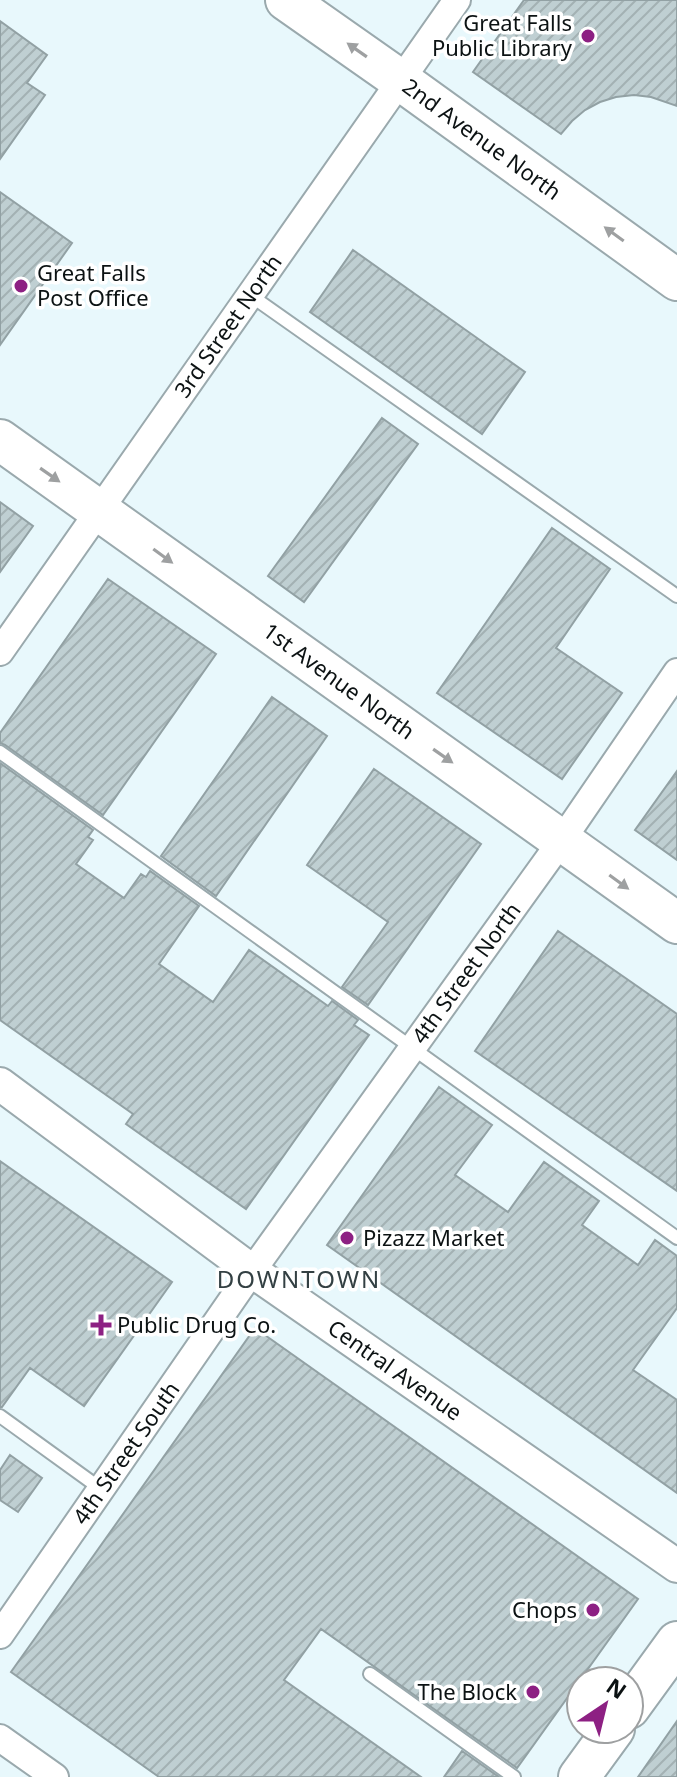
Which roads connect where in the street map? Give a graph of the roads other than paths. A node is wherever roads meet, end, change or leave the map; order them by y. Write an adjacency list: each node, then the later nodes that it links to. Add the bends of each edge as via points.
1 (286, 0): 3 (main road, 2nd Avenue North, one-way to 1)
2 (457, 0): 3 (street, 3rd Street North)
3 (400, 80): 4 (main road, 2nd Avenue North, one-way to 3); 5 (street, 3rd Street North)
4 (677, 280)
5 (250, 295): 7 (street, 3rd Street North); 8 (lane)
6 (0, 440): 7 (main road, 1st Avenue North, one-way to 7)
7 (100, 511): 9 (street, 3rd Street North); 12 (main road, 1st Avenue North, one-way to 12)
8 (677, 596)
9 (0, 652)
10 (677, 672): 12 (street, 4th Street North)
11 (0, 752): 14 (lane)
12 (562, 840): 13 (main road, 1st Avenue North, one-way to 13); 14 (street, 4th Street North)
13 (677, 923)
14 (413, 1047): 16 (lane); 17 (street, 4th Street North)
15 (0, 1084): 17 (street, Central Avenue)
16 (677, 1238)
17 (252, 1271): 19 (street, 4th Street South); 20 (street, Central Avenue)
18 (0, 1416): 19 (lane)
19 (101, 1489): 21 (street, 4th Street South)
20 (677, 1566)
21 (0, 1635)
22 (677, 1642): 24 (main road)
23 (370, 1674): 28 (lane)
24 (645, 1686)
25 (0, 1738): 27 (street)
26 (602, 1745): 29 (main road)
27 (55, 1777)
28 (514, 1777)
29 (579, 1777)

